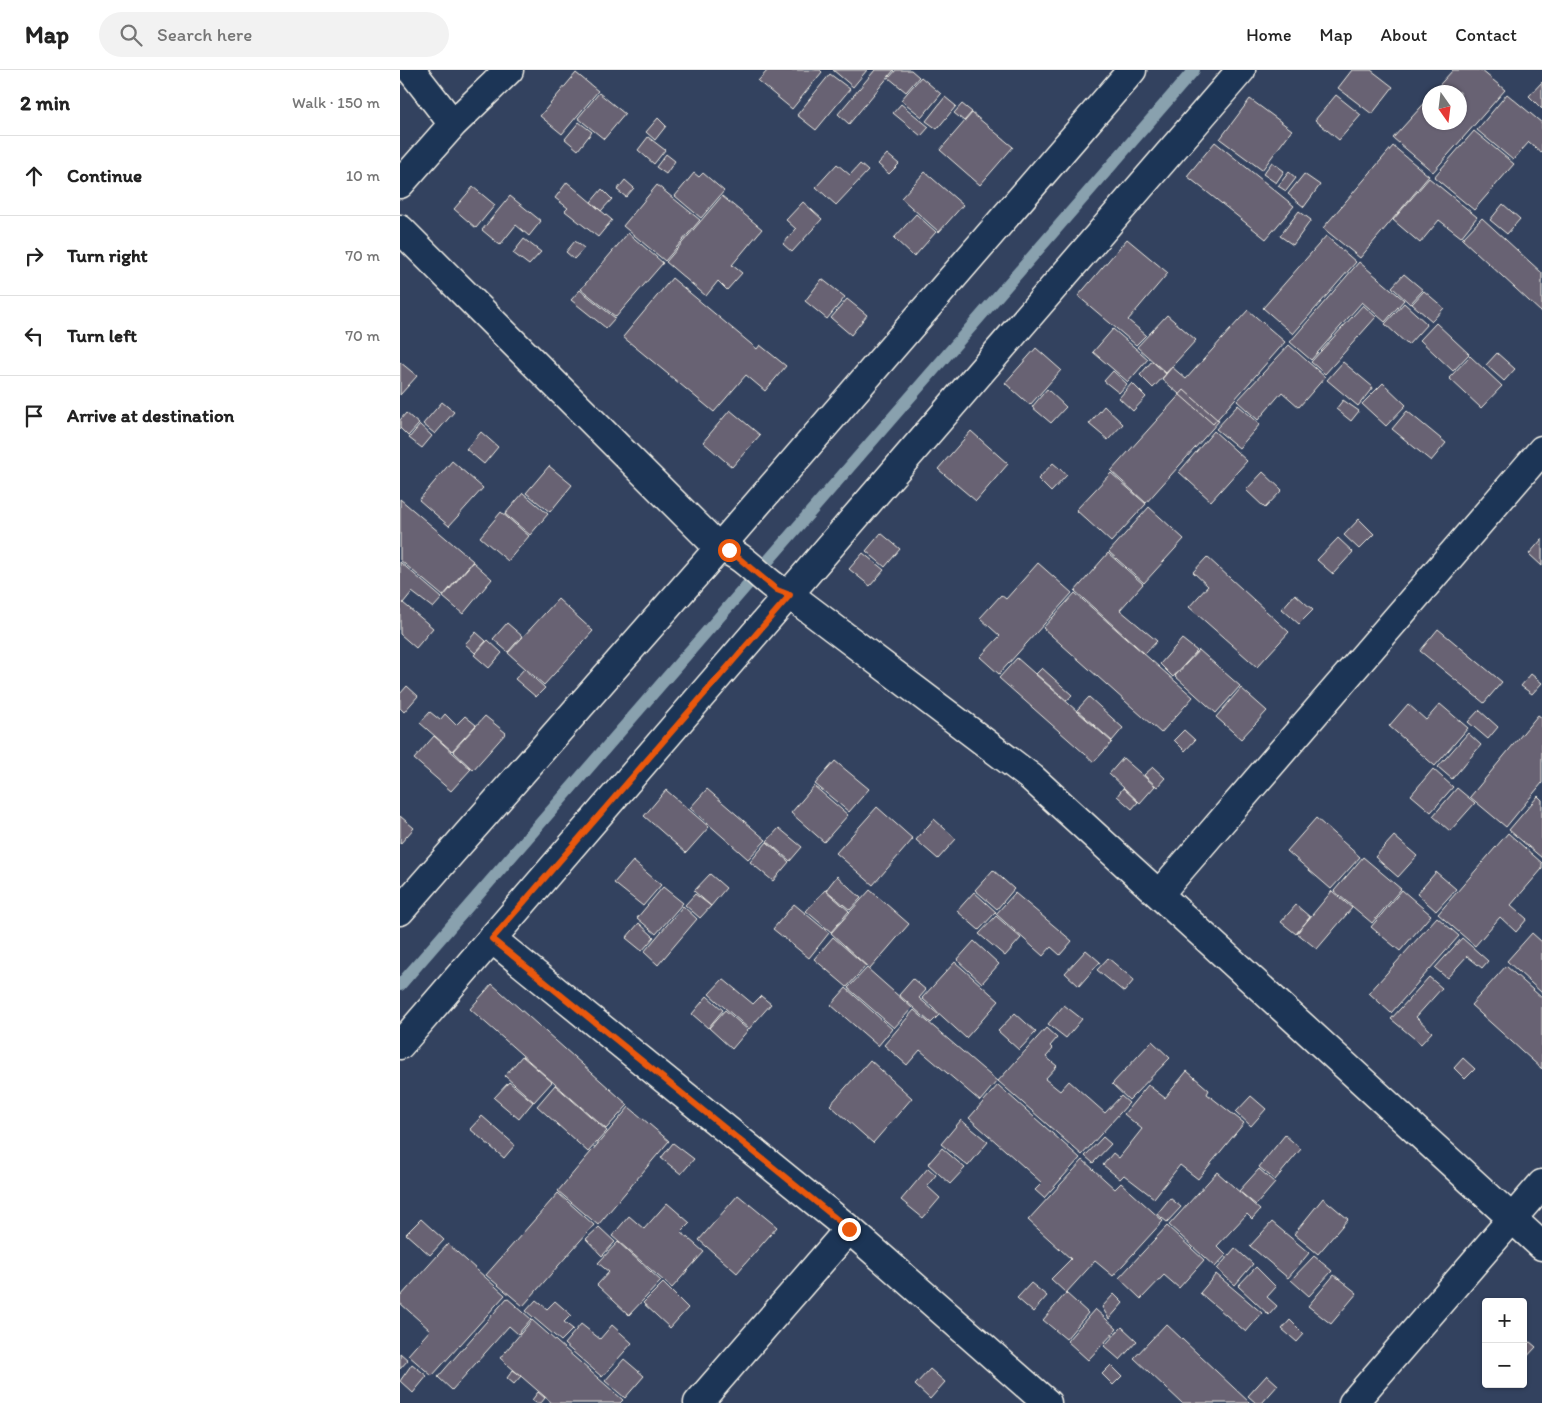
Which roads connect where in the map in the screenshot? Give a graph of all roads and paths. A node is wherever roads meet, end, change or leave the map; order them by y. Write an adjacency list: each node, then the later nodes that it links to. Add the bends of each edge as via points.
1 (411, 70): 5 (street)
2 (509, 70): 5 (street)
3 (1132, 70): 9 (street)
4 (1241, 70): 10 (street)
5 (453, 124): 6 (street)
6 (400, 184)
7 (400, 229): 9 (street)
8 (1542, 450): 11 (street)
9 (724, 549): 10 (street); 12 (street)
10 (784, 593): 11 (street, via 1032,778); 13 (street)
11 (1158, 894): 16 (street)
12 (400, 911)
13 (492, 939): 14 (street); 17 (street)
14 (400, 1045)
15 (1542, 1184): 16 (street)
16 (1512, 1218): 18 (street); 21 (street)
17 (849, 1229): 19 (street); 20 (street)
18 (1542, 1246)
19 (698, 1403)
20 (1047, 1403)
21 (1352, 1403)

